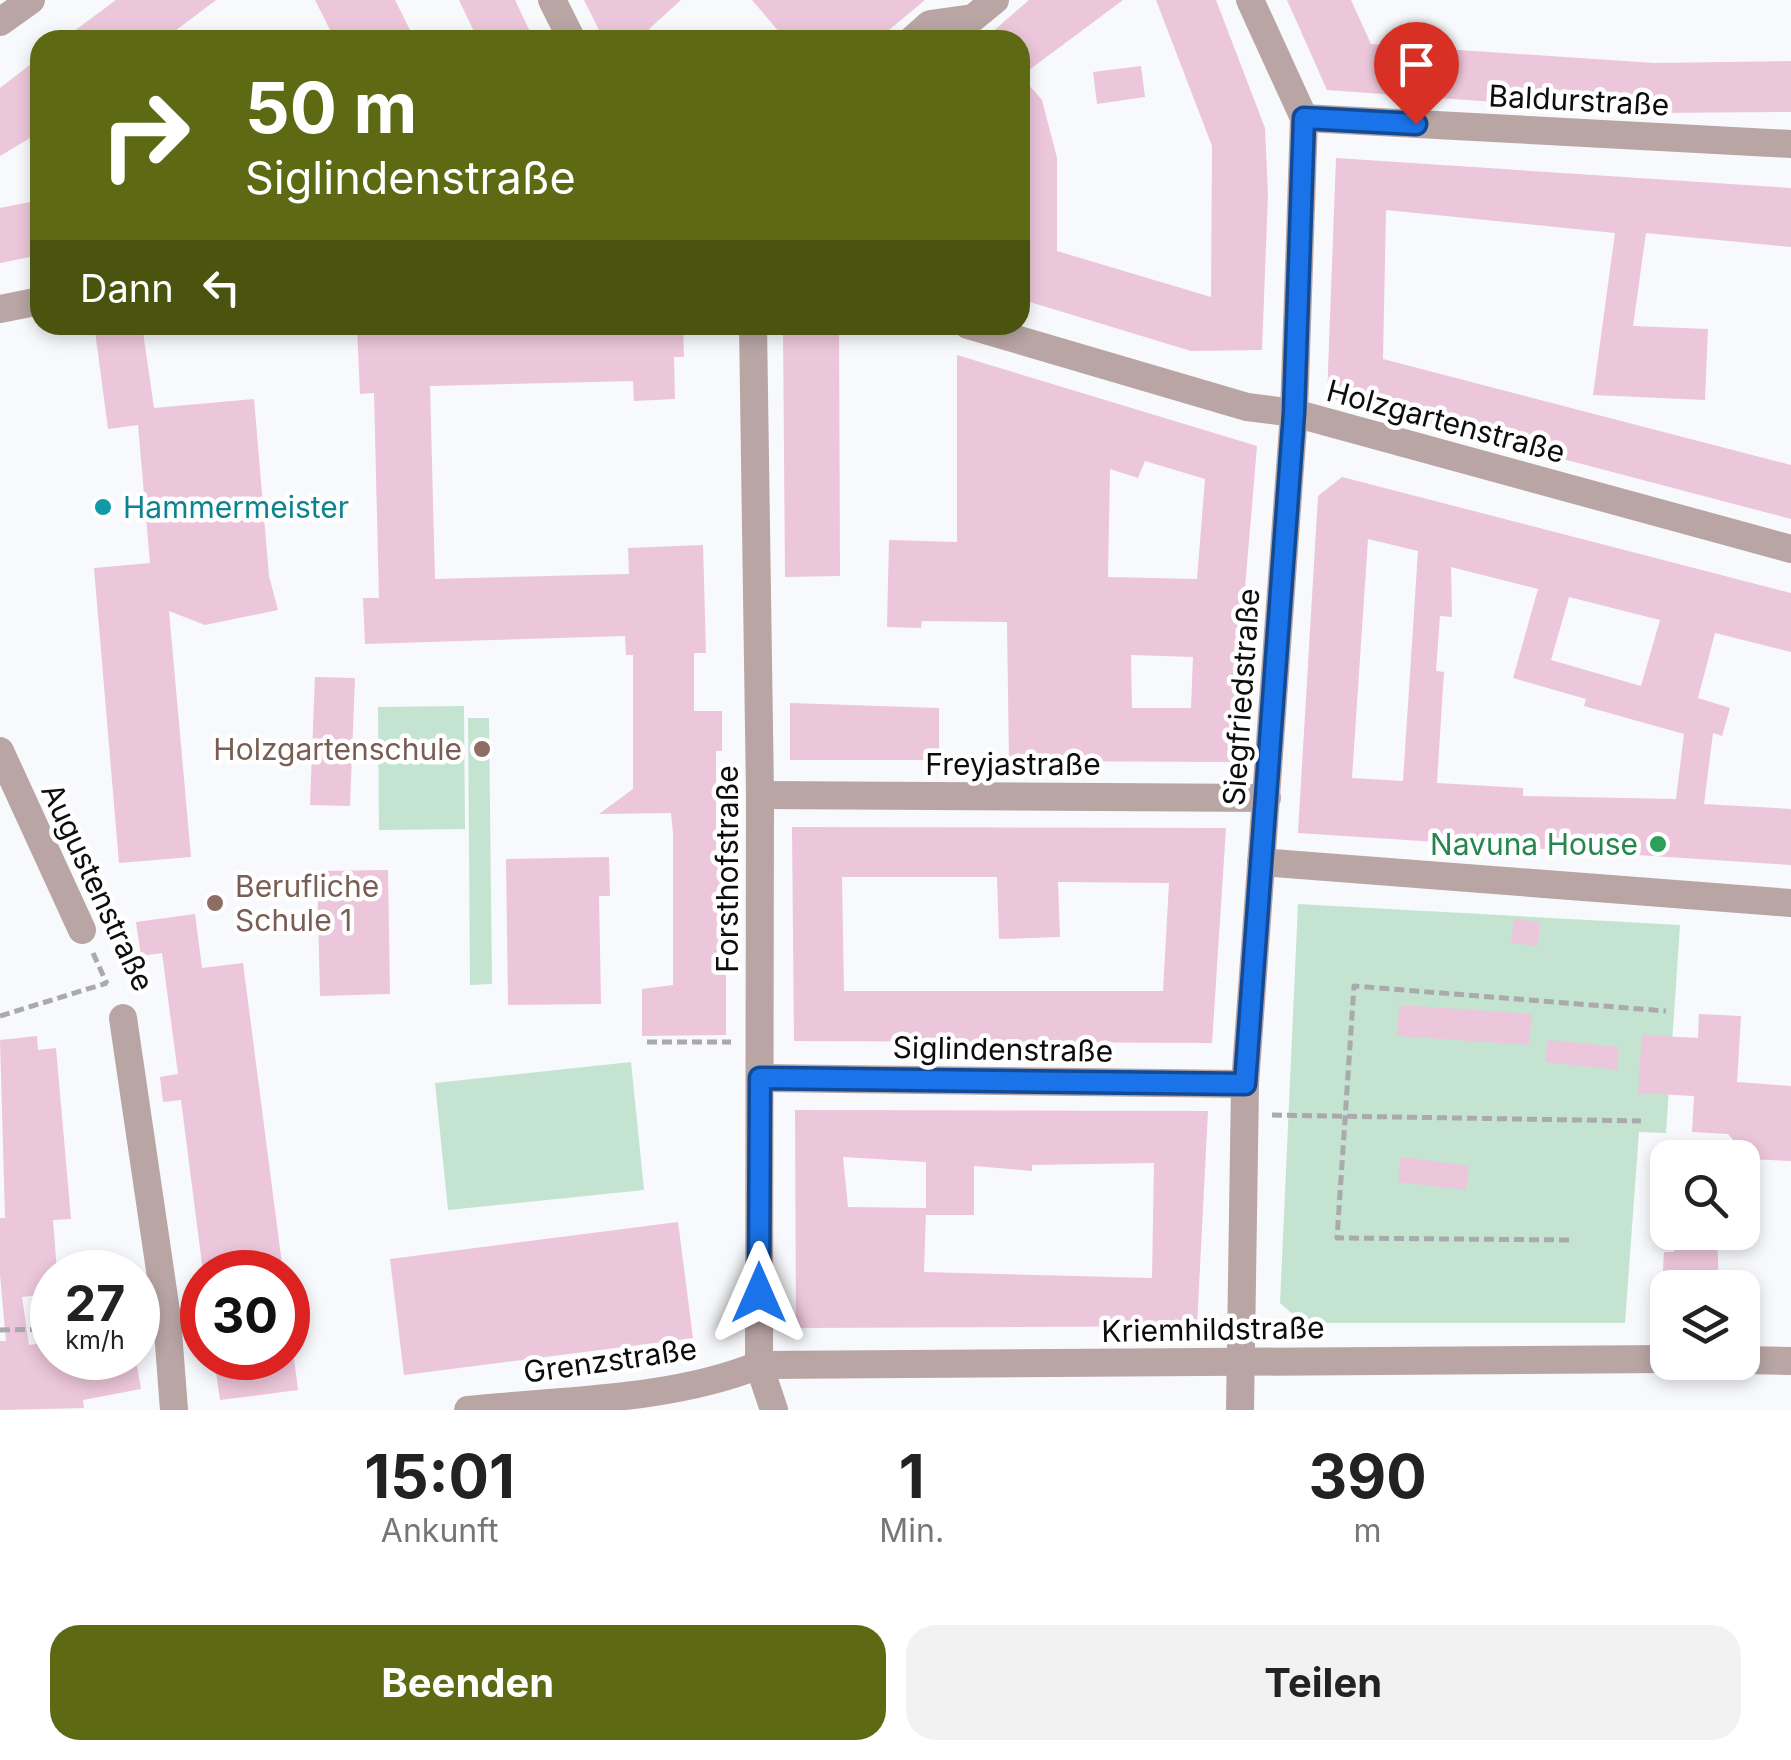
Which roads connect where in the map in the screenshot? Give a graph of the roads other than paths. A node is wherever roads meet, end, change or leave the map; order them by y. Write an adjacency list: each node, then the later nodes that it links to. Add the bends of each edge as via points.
1 (31, 0): 5 (street)
2 (552, 0): 6 (street)
3 (994, 0): 7 (street, via 973,18)
4 (1250, 0): 8 (street, Siegfriedstraße)
5 (0, 22)
6 (567, 30)
7 (923, 30)
8 (1304, 118): 9 (street, Baldurstraße); 14 (street, Siegfriedstraße)
9 (1791, 144)
10 (30, 303): 11 (street)
11 (0, 309)
12 (753, 335): 17 (street, Forsthofstraße)
13 (1002, 335): 14 (street, Holzgartenstraße, via 1247,407)
14 (1294, 413): 15 (street, Holzgartenstraße); 18 (street, Siegfriedstraße)
15 (1791, 549)
16 (0, 751): 21 (street, Augustenstraße)
17 (760, 795): 18 (street, Freyjastraße); 23 (street, Forsthofstraße)
18 (1267, 798): 19 (street, Siegfriedstraße)
19 (1261, 862): 20 (street); 24 (street, Siegfriedstraße)
20 (1791, 903)
21 (82, 930)
22 (123, 1018): 30 (street, Augustenstraße, via 168,1318)
23 (760, 1078): 24 (street, Siglindenstraße); 29 (street, Forsthofstraße)
24 (1245, 1084): 26 (street, Siegfriedstraße)
25 (1650, 1359): 26 (street, Kriemhildstraße)
26 (1240, 1360): 29 (street, Kriemhildstraße); 33 (street, Siegfriedstraße)
27 (1760, 1360): 28 (street)
28 (1791, 1361)
29 (759, 1365): 31 (street, Grenzstraße, via 648,1391); 32 (street, Forsthofstraße)
30 (174, 1410)
31 (468, 1410)
32 (774, 1410)
33 (1240, 1410)

